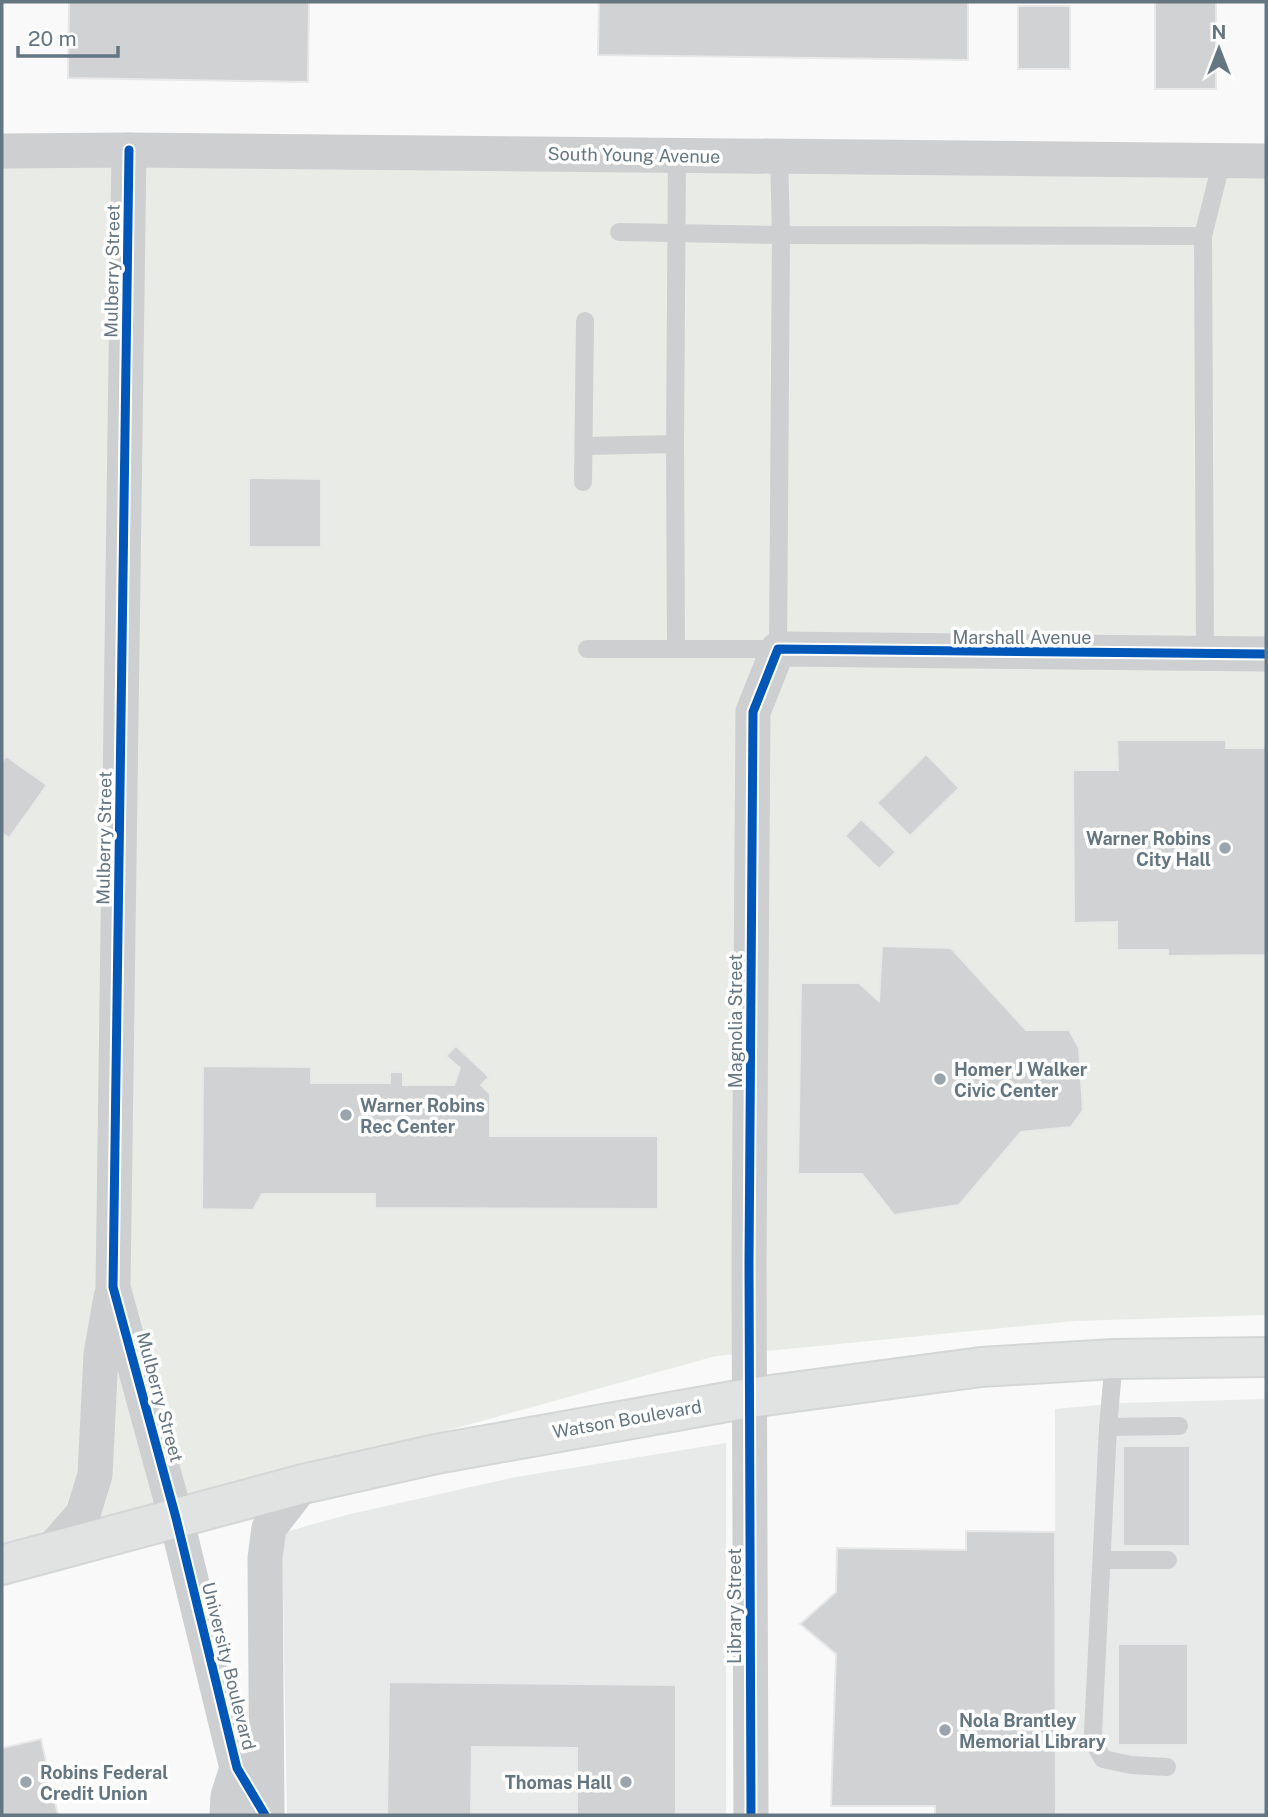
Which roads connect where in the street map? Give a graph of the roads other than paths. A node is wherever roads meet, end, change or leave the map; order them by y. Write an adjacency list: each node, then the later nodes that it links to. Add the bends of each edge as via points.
1 (130, 150): 2 (street, South Young Avenue); 3 (street, South Young Avenue); 20 (street, Mulberry Street)
2 (2, 151)
3 (677, 155): 4 (street, South Young Avenue); 8 (lane)
4 (779, 156): 5 (street, South Young Avenue); 9 (lane)
5 (1222, 160): 6 (street, South Young Avenue); 10 (lane)
6 (1266, 161)
7 (619, 232): 8 (lane)
8 (676, 232): 9 (lane); 12 (lane)
9 (781, 235): 10 (lane); 17 (lane)
10 (1203, 236): 18 (lane)
11 (585, 321): 13 (lane)
12 (675, 444): 13 (lane); 16 (lane)
13 (584, 446): 14 (lane)
14 (583, 482)
15 (587, 649): 16 (lane)
16 (676, 649): 17 (lane)
17 (778, 649): 18 (street, Marshall Avenue); 23 (street, Magnolia Street, via 753,712)
18 (1205, 654): 19 (street, Marshall Avenue)
19 (1266, 654)
20 (113, 1286): 27 (street, Mulberry Street); 28 (street, Mulberry Street, via 101,1354 96,1475 83,1514)
21 (1266, 1357): 22 (main road, Watson Boulevard)
22 (1114, 1359): 23 (main road, Watson Boulevard, via 981,1367); 25 (lane)
23 (749, 1398): 26 (main road, Watson Boulevard, via 436,1454); 36 (street, Library Street)
24 (1179, 1426): 25 (lane)
25 (1108, 1427): 29 (lane)
26 (303, 1484): 27 (main road, Watson Boulevard); 35 (street, University Boulevard, via 269,1528 265,1558)
27 (176, 1518): 28 (main road, Watson Boulevard); 33 (street, University Boulevard)
28 (49, 1553): 31 (main road, Watson Boulevard)
29 (1102, 1560): 30 (lane); 32 (lane, via 1096,1746 1103,1759 1113,1762)
30 (1168, 1560)
31 (2, 1565)
32 (1167, 1767)
33 (237, 1768): 34 (street, University Boulevard, via 228,1796); 35 (street, University Boulevard)
34 (228, 1815)
35 (266, 1815)
36 (751, 1815)

